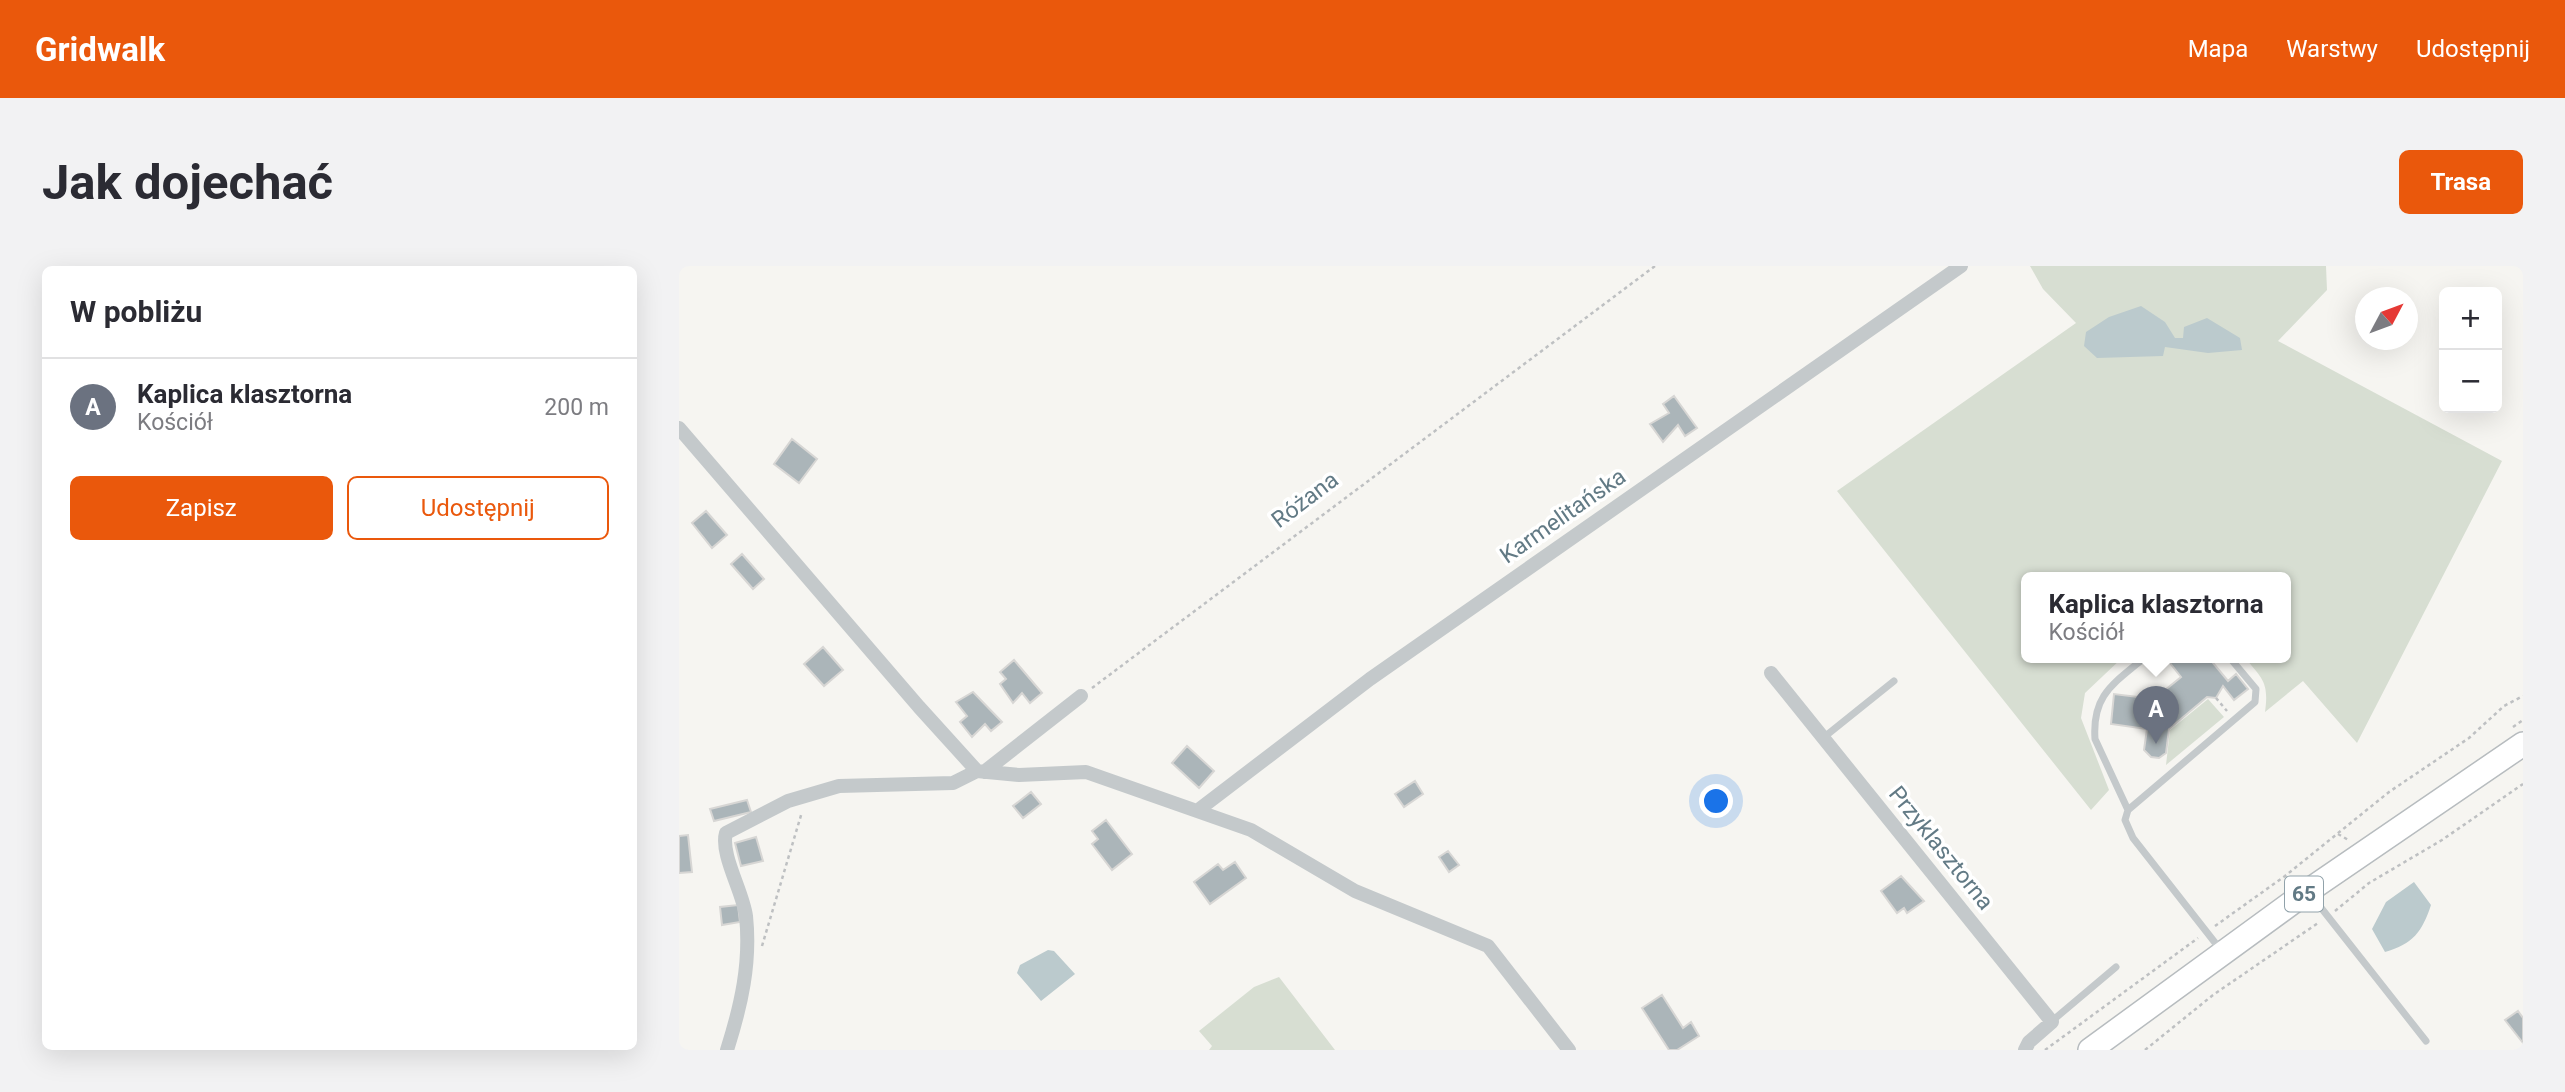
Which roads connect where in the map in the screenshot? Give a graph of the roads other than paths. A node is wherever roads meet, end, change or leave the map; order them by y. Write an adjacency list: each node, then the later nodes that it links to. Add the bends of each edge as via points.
1 (1961, 266): 12 (street, Karmelitańska, via 1370,679)
2 (679, 428): 10 (street, via 919,707)
3 (2138, 663): 11 (lane, via 2102,696 2094,726 2095,739)
4 (2234, 663): 11 (lane, via 2258,697)
5 (1771, 673): 8 (street, Przyklasztorna)
6 (1894, 681): 8 (lane)
7 (1081, 696): 10 (street)
8 (1823, 738): 16 (street, Przyklasztorna)
9 (2523, 744): 13 (main road, 65)
10 (980, 771): 12 (street, via 1019,775 1086,772); 18 (street, via 953,783 839,786 788,801 726,833 723,843 739,884 747,940 744,998)
11 (2128, 810): 14 (lane, via 2125,820 2133,838)
12 (1197, 811): 19 (street, via 1251,830 1355,891 1488,946)
13 (2308, 891): 14 (main road, 65); 17 (lane)
14 (2223, 953): 21 (main road, 65)
15 (2116, 967): 16 (lane)
16 (2052, 1021): 20 (street)
17 (2426, 1041)
18 (727, 1050)
19 (1569, 1050)
20 (2025, 1050)
21 (2090, 1050)

